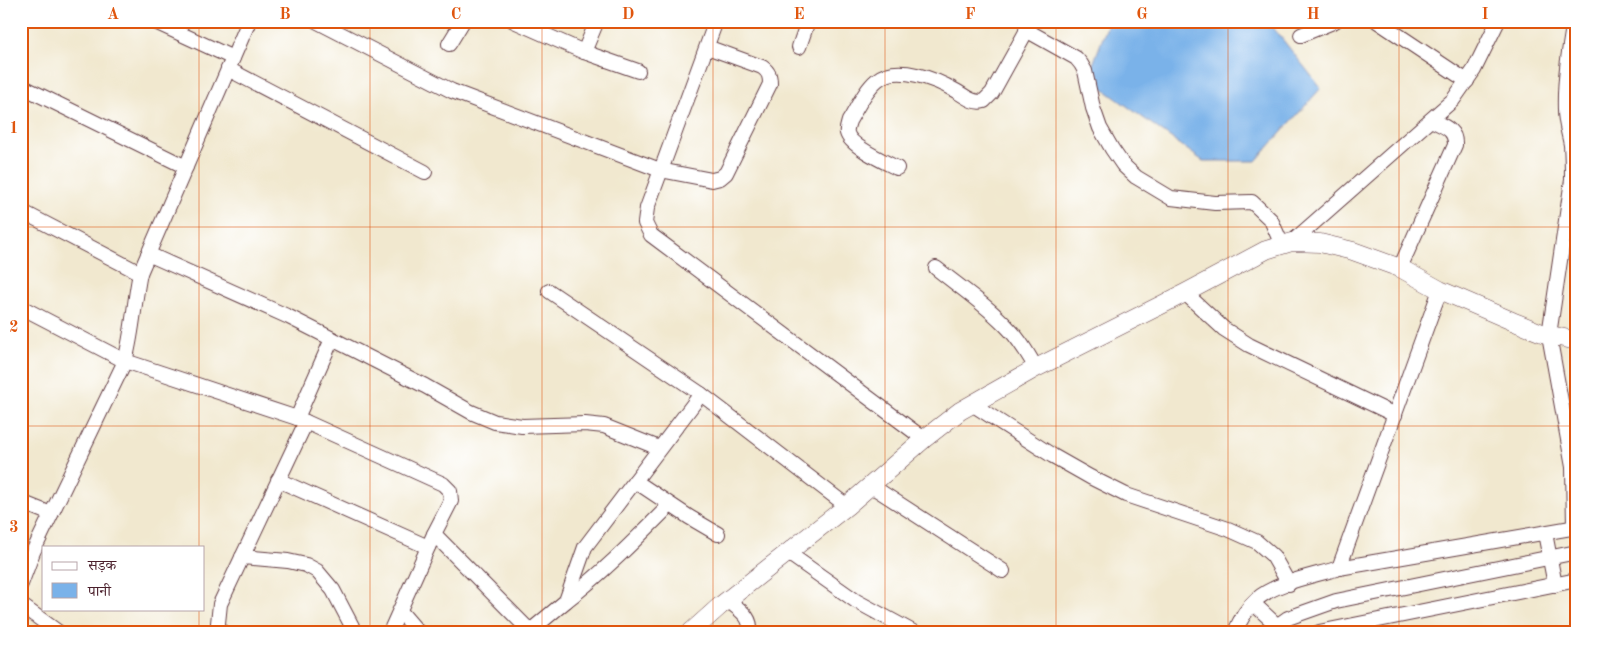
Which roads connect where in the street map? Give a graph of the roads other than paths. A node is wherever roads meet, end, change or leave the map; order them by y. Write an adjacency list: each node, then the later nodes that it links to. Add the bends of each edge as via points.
1 (153, 21): 19 (street)
2 (249, 21): 19 (street)
3 (316, 21): 26 (street, via 452,91)
4 (463, 21): 15 (street)
5 (514, 21): 18 (street)
6 (598, 21): 18 (street)
7 (716, 21): 16 (street)
8 (808, 21): 17 (street)
9 (1336, 21): 14 (street)
10 (1377, 21): 21 (street)
11 (1498, 21): 21 (street)
12 (1574, 21): 38 (street, via 1565,108 1572,180)
13 (1029, 26): 25 (street, via 984,102 974,102 940,82 915,75 887,74 870,86 849,121 847,134 852,143); 29 (street, via 1081,64 1100,128 1119,160 1136,177 1171,198 1215,203 1252,202 1272,220)
14 (1300, 36)
15 (449, 44)
16 (707, 47): 26 (street); 26 (street, via 762,67 768,72 770,84 726,173 720,178 712,180)
17 (799, 47)
18 (584, 52): 20 (street)
19 (230, 63): 24 (street); 27 (street)
20 (638, 71)
21 (1467, 81): 23 (street, via 1453,100)
22 (21, 86): 24 (street)
23 (1431, 120): 29 (street); 32 (street, via 1451,131 1455,145)
24 (186, 167): 30 (street)
25 (897, 168)
26 (660, 170): 47 (street, via 647,208 645,224 651,235)
27 (425, 172)
28 (21, 211): 33 (street)
29 (1287, 243): 32 (street, via 1320,243); 36 (street, via 1266,250)
30 (148, 254): 33 (street); 39 (street)
31 (936, 268): 42 (street, via 1010,329)
32 (1400, 268): 34 (street)
33 (140, 273): 41 (street)
34 (1440, 290): 38 (street); 45 (street)
35 (549, 291): 43 (street)
36 (1185, 293): 42 (street); 45 (street, via 1224,329 1249,345)
37 (21, 307): 41 (street)
38 (1549, 335): 40 (street); 56 (street, via 1572,467)
39 (332, 339): 46 (street); 48 (street, via 494,422 522,426 604,426)
40 (1577, 341)
41 (125, 361): 46 (street); 55 (street)
42 (1036, 368): 44 (street)
43 (701, 394): 48 (street); 54 (street)
44 (972, 404): 47 (street); 69 (street, via 1053,456 1119,492 1257,542 1273,556)
45 (1395, 415): 65 (street)
46 (301, 420): 49 (street); 58 (street, via 444,484 450,491 451,501)
47 (924, 439): 51 (street)
48 (659, 448): 50 (street)
49 (278, 480): 60 (street); 63 (street)
50 (635, 481): 53 (street); 72 (street, via 584,547)
51 (870, 486): 54 (street); 66 (street)
52 (21, 502): 55 (street)
53 (670, 505): 59 (street); 72 (street, via 612,563)
54 (847, 506): 62 (street)
55 (52, 514): 68 (street)
56 (1575, 527): 57 (street)
57 (1545, 533): 64 (street); 65 (street)
58 (434, 534): 60 (street); 77 (street)
59 (718, 534)
60 (428, 547): 75 (street)
61 (1577, 552): 64 (street)
62 (788, 553): 71 (street); 85 (street, via 856,601)
63 (242, 557): 79 (street, via 220,604); 80 (street, via 288,561 317,571 334,590)
64 (1550, 558): 70 (street); 76 (street, via 1336,601 1288,618)
65 (1338, 568): 69 (street)
66 (1003, 571)
67 (1577, 580): 70 (street)
68 (21, 584)
69 (1289, 584): 73 (street, via 1273,589)
70 (1555, 585): 87 (street)
71 (728, 600): 83 (street); 84 (street, via 748,618)
72 (566, 601): 77 (street)
73 (1254, 604): 76 (street); 86 (street)
74 (21, 605): 78 (street)
75 (400, 612): 81 (street); 82 (street)
76 (1278, 630)
77 (529, 631)
78 (58, 632)
79 (219, 632)
80 (355, 632)
81 (390, 632)
82 (418, 632)
83 (691, 632)
84 (750, 632)
85 (913, 632)
86 (1235, 632)
87 (1319, 632)

